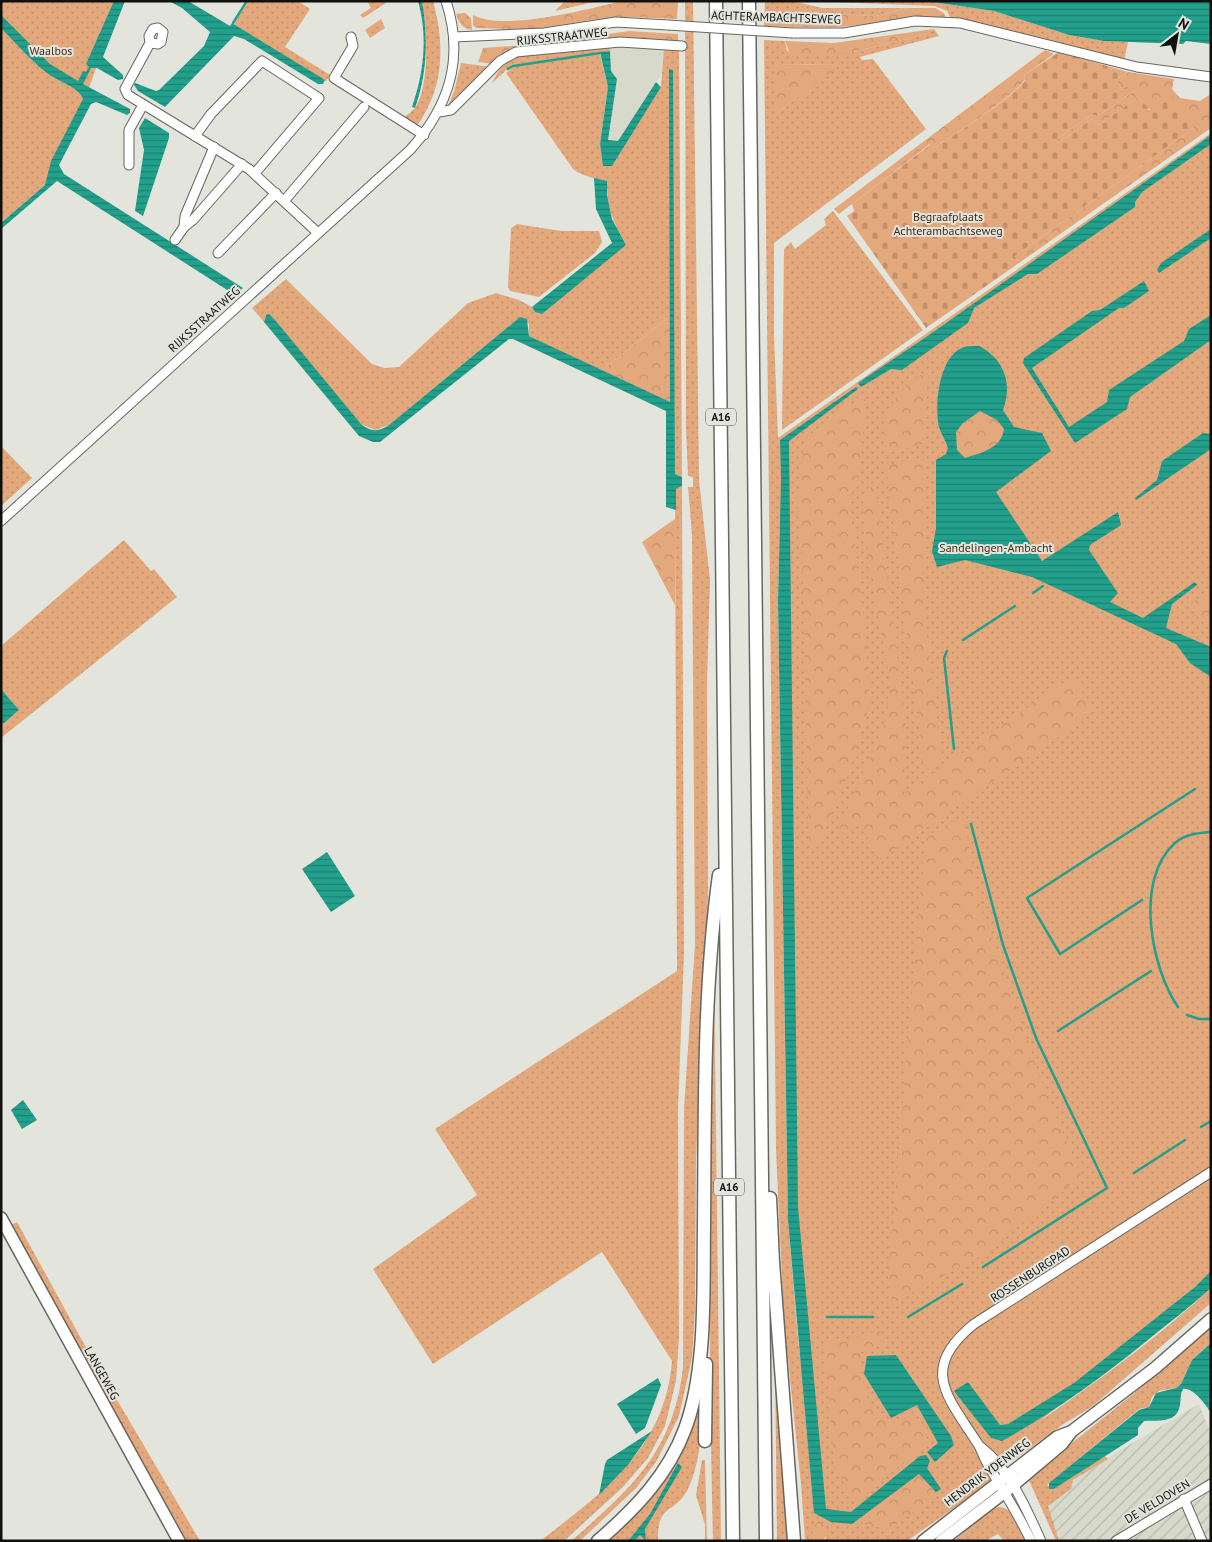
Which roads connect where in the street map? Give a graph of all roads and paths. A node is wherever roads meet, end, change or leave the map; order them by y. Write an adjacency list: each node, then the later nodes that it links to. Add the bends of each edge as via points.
1 (446, 1): 7 (street, RIJKSSTRAATWEG)
2 (716, 1): 27 (highway, A16)
3 (749, 1): 5 (highway, A16)
4 (753, 1): 5 (highway, A16)
5 (750, 31): 28 (highway, A16)
6 (352, 36): 14 (street, via 353,46 334,78)
7 (454, 37): 10 (street, ACHTERAMBACHTSEWEG, bridge, via 544,34 616,22 844,33 915,21 954,23 1145,69); 13 (street, RIJKSSTRAATWEG, via 452,77)
8 (150, 43): 11 (street, via 125,88 128,95)
9 (682, 46): 13 (street, RIJKSSTRAATWEG, via 620,42 516,52 500,61 451,110)
10 (1211, 77)
11 (143, 105): 15 (street); 17 (street, via 129,130)
12 (364, 108): 21 (street)
13 (439, 112): 14 (street, RIJKSSTRAATWEG)
14 (424, 135): 23 (street, RIJKSSTRAATWEG)
15 (195, 136): 16 (street); 19 (street, via 211,114 262,61 319,98)
16 (214, 147): 18 (street); 22 (street, via 185,216)
17 (129, 164)
18 (242, 164): 19 (street); 22 (street)
19 (255, 173): 20 (street)
20 (276, 192): 21 (street); 25 (street)
21 (285, 200): 23 (street)
22 (184, 227): 24 (street)
23 (318, 233): 26 (street, RIJKSSTRAATWEG)
24 (176, 240)
25 (218, 253)
26 (1, 521)
27 (725, 832): 31 (highway, A16, via 710,940); 39 (highway, A16)
28 (762, 1164): 40 (highway, A16); 41 (highway, A16, via 770,1194)
29 (1211, 1172): 34 (street, ROSSENBURGPAD, via 974,1324 949,1349 944,1362 943,1383 950,1405 969,1439 998,1463)
30 (1, 1218): 37 (main road, LANGEWEG)
31 (703, 1270): 33 (highway, A16); 38 (highway, A16, via 697,1379 686,1428 671,1460 648,1493)
32 (1211, 1319): 34 (main road, HENDRIK YDENWEG, via 1155,1368 1072,1431 1062,1444)
33 (705, 1441)
34 (1005, 1484): 42 (main road, HENDRIK YDENWEG); 43 (main road, HENDRIK YDENWEG); 44 (street); 45 (street)
35 (1211, 1484): 36 (street, DE VELDOVEN)
36 (1184, 1499): 46 (street, DE VELDOVEN); 47 (street)
37 (179, 1541)
38 (598, 1541)
39 (733, 1541)
40 (766, 1541)
41 (794, 1541)
42 (923, 1541)
43 (941, 1541)
44 (1031, 1541)
45 (1041, 1541)
46 (1116, 1541)
47 (1202, 1541)

